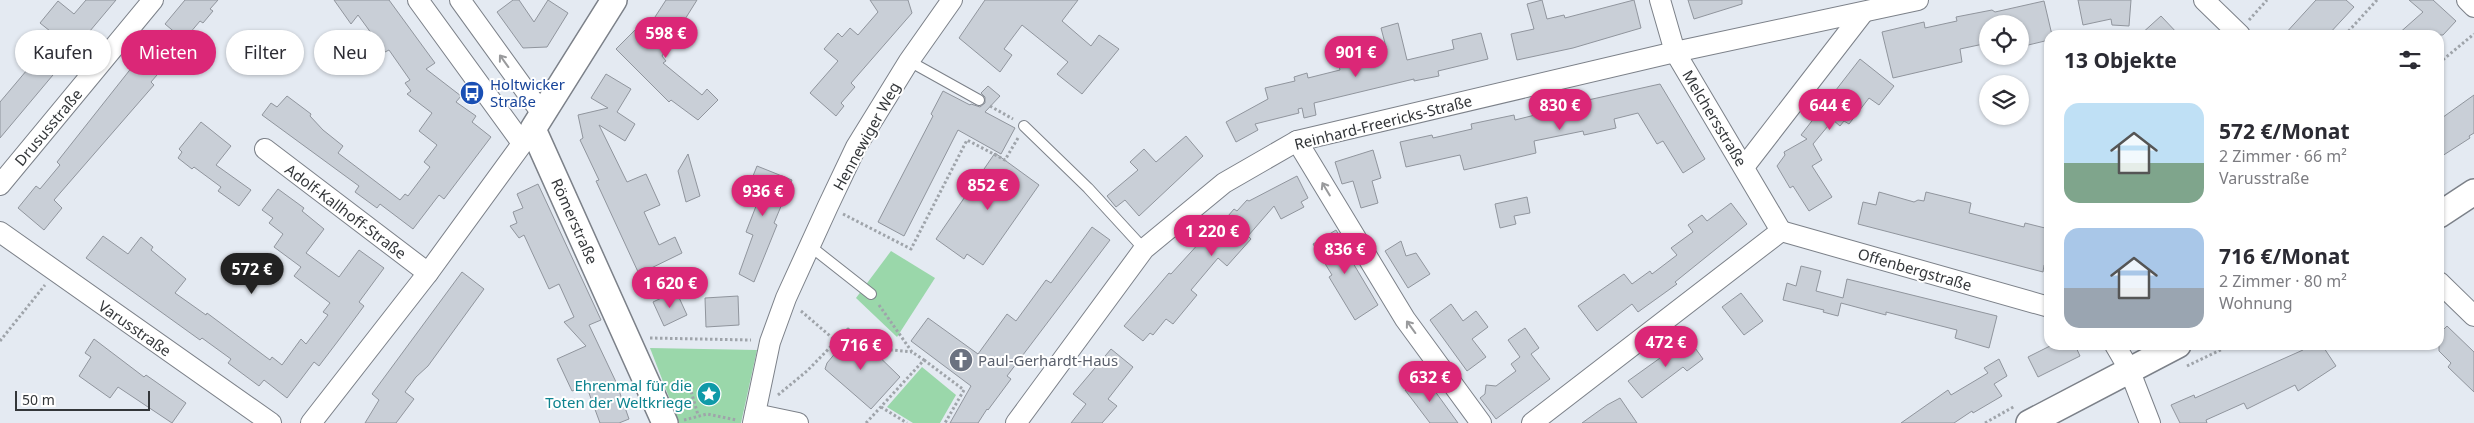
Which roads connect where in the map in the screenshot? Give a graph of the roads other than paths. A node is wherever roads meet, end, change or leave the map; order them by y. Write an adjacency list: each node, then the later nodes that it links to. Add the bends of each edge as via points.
1 (153, 0): 21 (street, Drususstraße)
2 (418, 0): 17 (street, Römerstraße)
3 (460, 0): 17 (street, Römerstraße, one-way to 3)
4 (614, 0): 17 (street)
5 (952, 0): 14 (street, Hennewiger Weg)
6 (1660, 0): 13 (street, Melchersstraße)
7 (1918, 0): 11 (street, Reinhard-Freericks-Straße)
8 (2204, 0): 12 (street)
9 (2467, 0): 10 (street)
10 (2474, 7)
11 (1864, 13): 13 (street, Reinhard-Freericks-Straße); 20 (street)
12 (2235, 30)
13 (1675, 52): 18 (street, Reinhard-Freericks-Straße); 20 (street, Melchersstraße)
14 (909, 61): 15 (lane); 26 (street, Hennewiger Weg, via 856,147)
15 (979, 100)
16 (1024, 126): 27 (lane, via 1088,188)
17 (532, 129): 28 (street); 39 (street, Römerstraße)
18 (1297, 140): 27 (street, Reinhard-Freericks-Straße, via 1224,183); 42 (street, one-way to 18, via 1406,319)
19 (265, 149): 28 (street, Adolf-Kallhoff-Straße)
20 (1744, 167): 25 (street, Melchersstraße)
21 (0, 185)
22 (2474, 192): 23 (street)
23 (2444, 212)
24 (0, 232): 37 (street, Varusstraße)
25 (1781, 232): 31 (street, Offenbergstraße); 43 (street)
26 (810, 246): 30 (lane); 36 (street, Hennewiger Weg, via 770,342)
27 (1144, 249): 41 (street, Reinhard-Freericks-Straße)
28 (428, 273): 38 (street)
29 (2444, 287): 32 (street)
30 (871, 294)
31 (2044, 306)
32 (2474, 316)
33 (2118, 350): 35 (street)
34 (2168, 350): 35 (street)
35 (2129, 369): 44 (street); 45 (street)
36 (750, 419): 40 (street)
37 (271, 423)
38 (312, 423)
39 (665, 423)
40 (798, 423)
41 (1016, 423)
42 (1481, 423)
43 (1532, 423)
44 (2029, 423)
45 (2150, 423)

